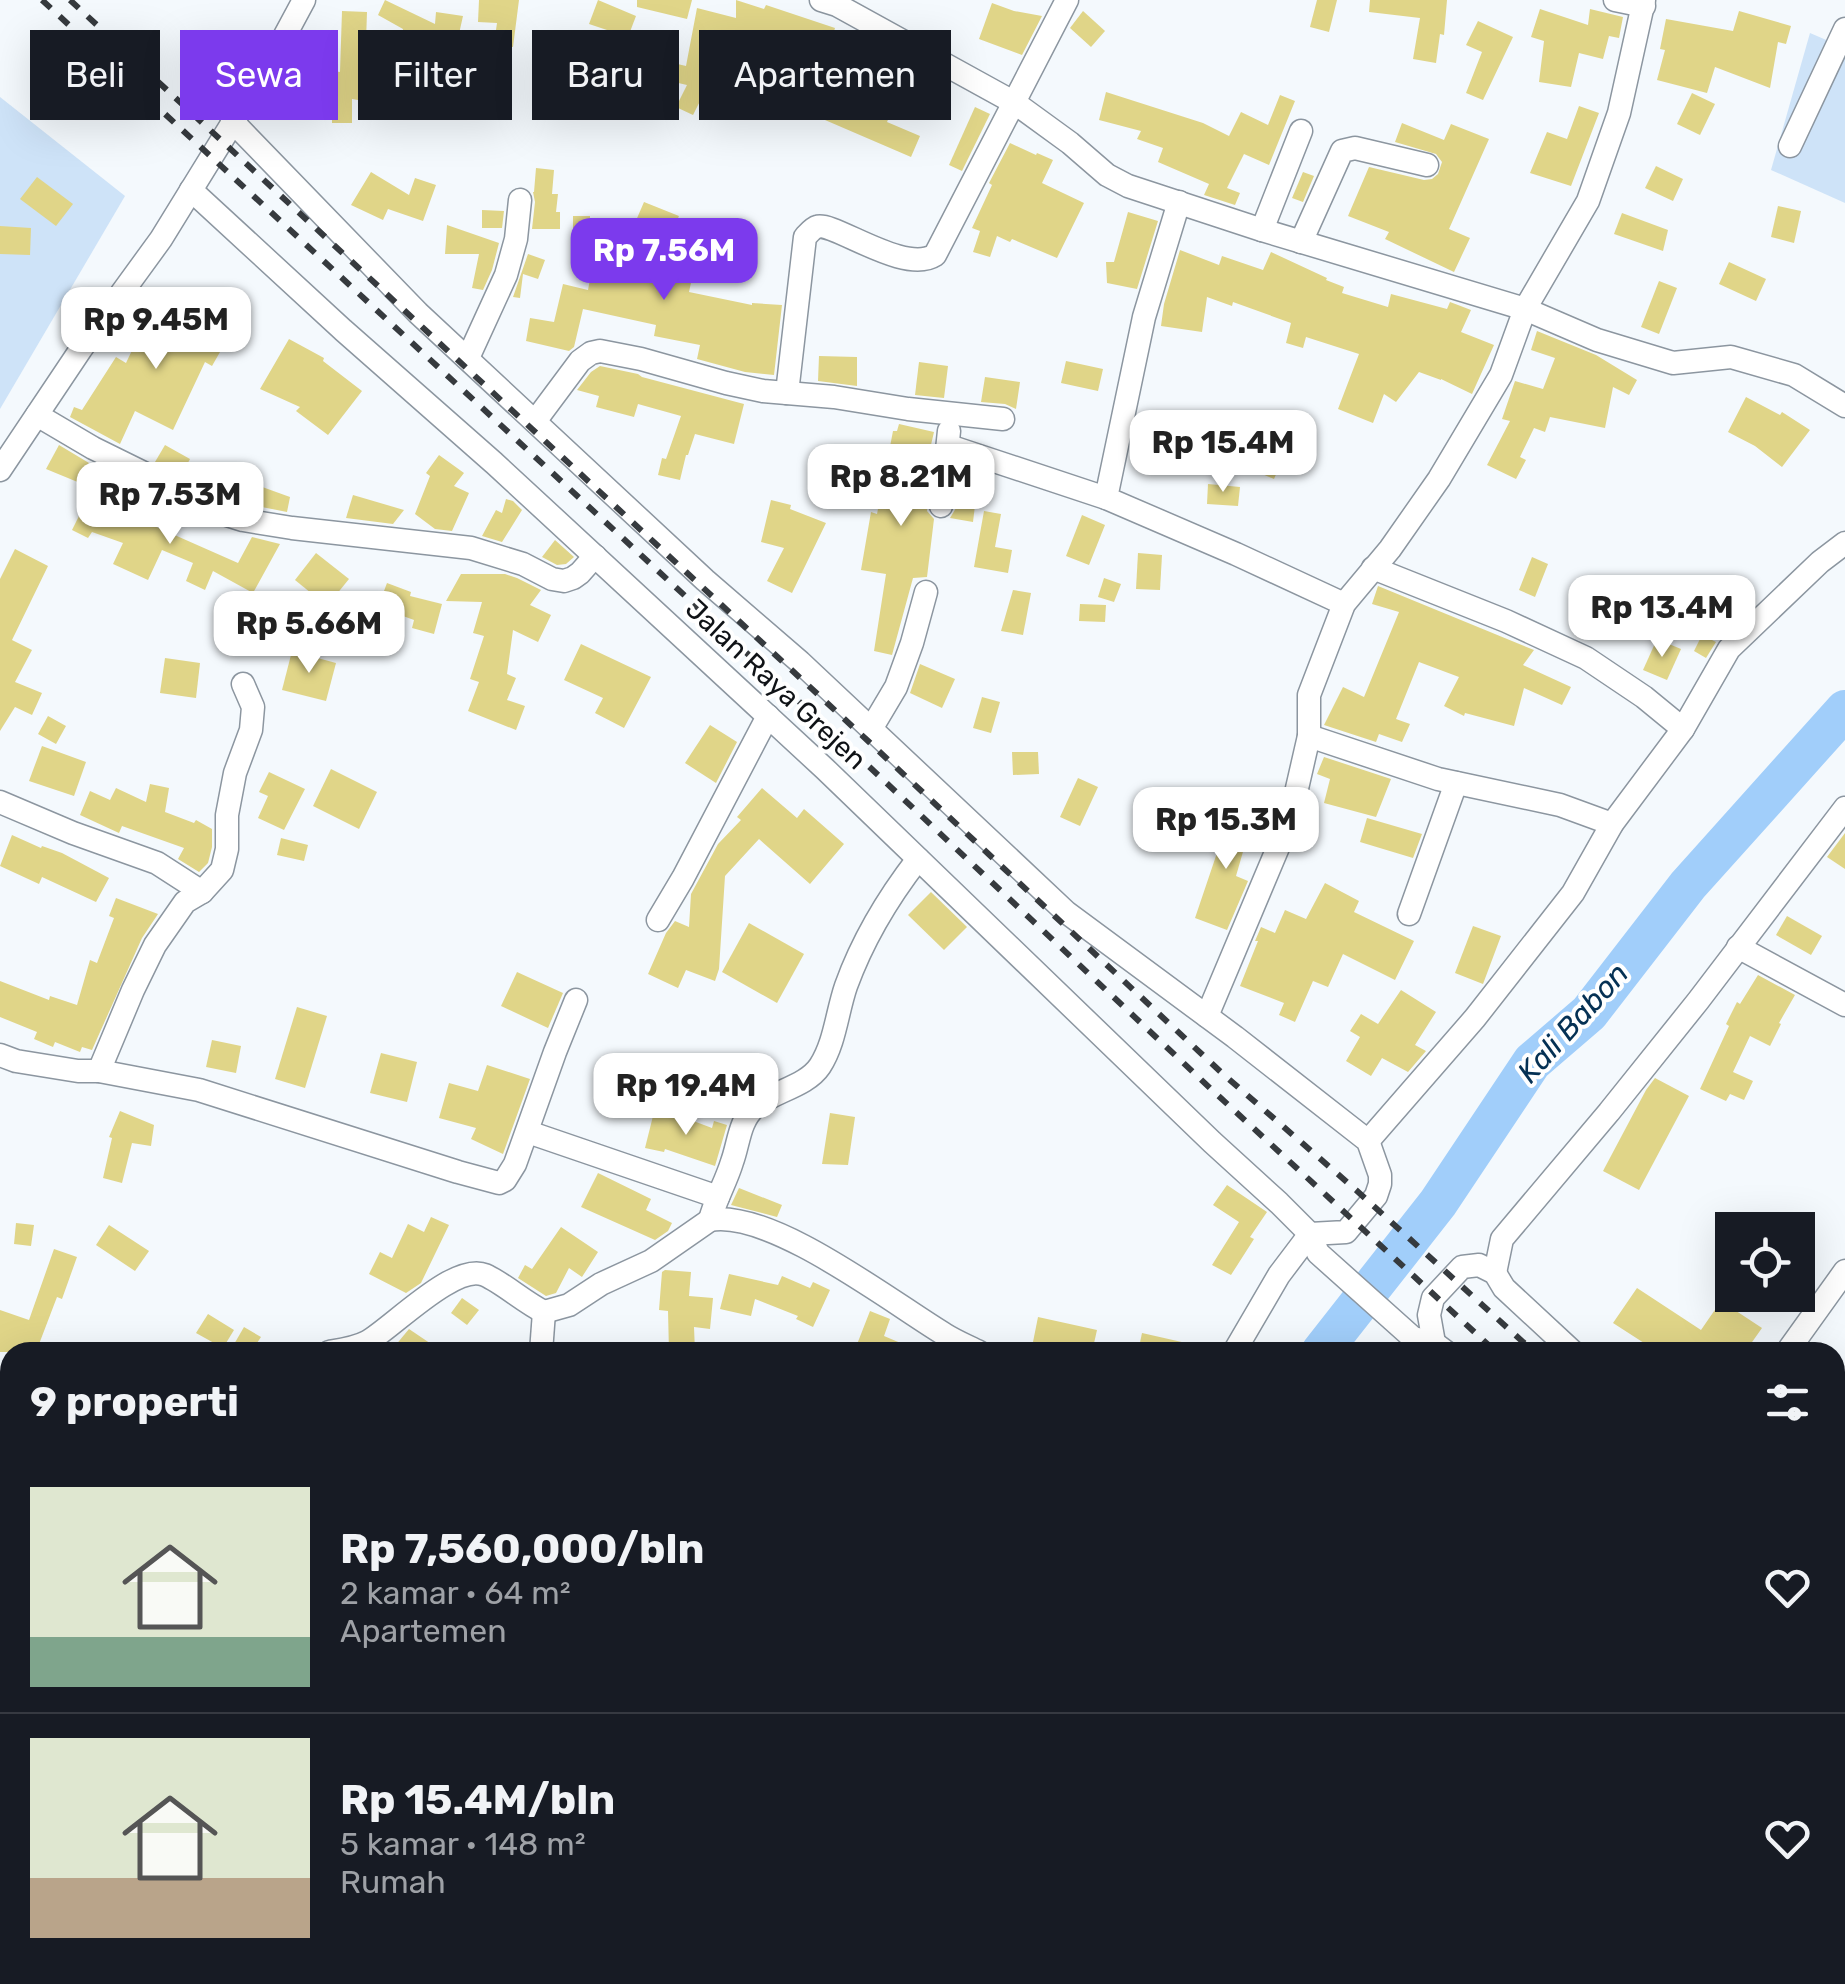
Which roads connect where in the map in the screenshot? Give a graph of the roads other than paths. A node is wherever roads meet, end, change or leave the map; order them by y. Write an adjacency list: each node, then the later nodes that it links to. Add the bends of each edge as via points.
1 (304, 0): 7 (street)
2 (822, 0): 8 (street)
3 (1067, 0): 8 (street)
4 (1615, 0): 5 (street)
5 (1644, 3): 18 (street, via 1619,112 1588,201)
6 (1845, 29): 11 (street)
7 (287, 30)
8 (1015, 103): 15 (street, via 1107,175); 20 (street, via 936,255 914,260 822,226 805,237)
9 (232, 120): 13 (street); 19 (street)
10 (1302, 131): 16 (street)
11 (1790, 146)
12 (1427, 165): 17 (street, via 1342,151)
13 (191, 190): 23 (street); 31 (street, Jalan Raya Grejen)
14 (520, 200): 19 (street, via 506,275)
15 (1179, 202): 16 (street); 28 (street, via 1144,317)
16 (1262, 230): 17 (street)
17 (1300, 242): 18 (street)
18 (1526, 309): 21 (street, via 1672,363 1731,357 1794,375); 32 (street, via 1481,410)
19 (468, 358): 25 (street)
20 (787, 393): 22 (street); 25 (street, via 600,351 580,361)
21 (1845, 406)
22 (950, 412): 24 (street); 26 (street)
23 (37, 415): 27 (street); 31 (street, via 208,509 243,520 471,548 564,581)
24 (1003, 419)
25 (536, 420): 37 (street)
26 (948, 446): 28 (street); 29 (street)
27 (0, 470)
28 (1106, 498): 34 (street)
29 (941, 506)
30 (1845, 543): 38 (street, via 1730,649)
31 (595, 556): 36 (street, Jalan Raya Grejen)
32 (1372, 568): 34 (street); 38 (street, via 1586,658)
33 (926, 592): 37 (street, via 896,687)
34 (1344, 604): 39 (street, via 1309,695)
35 (244, 684): 45 (street, via 253,708 251,730 235,773 227,849 222,870)
36 (768, 716): 44 (street, Jalan Raya Grejen); 47 (street)
37 (871, 729): 51 (street, via 1066,912)
38 (1684, 729): 43 (street)
39 (1309, 736): 40 (street); 51 (street, via 1290,819)
40 (1456, 783): 43 (street); 46 (street)
41 (0, 802): 45 (street, via 157,863)
42 (1845, 808): 48 (street)
43 (1612, 824): 55 (street, via 1573,892)
44 (918, 860): 56 (street, via 857,956 818,1070 746,1117); 58 (street, Jalan Raya Grejen)
45 (202, 892): 53 (street, via 186,902 154,945)
46 (1410, 914)
47 (658, 920)
48 (1738, 948): 50 (street); 60 (street, via 1502,1239)
49 (576, 1000): 54 (street)
50 (1845, 1005)
51 (1207, 1016): 55 (street)
52 (0, 1055): 53 (street)
53 (99, 1071): 54 (street, via 199,1090 497,1182 511,1174)
54 (528, 1132): 56 (street)
55 (1368, 1141): 58 (street, via 1380,1175 1376,1196 1346,1232)
56 (718, 1197): 57 (street)
57 (710, 1220): 61 (street, via 652,1261); 64 (street, via 739,1220 792,1240)
58 (1314, 1243): 65 (street, via 1279,1276); 66 (street, Jalan Raya Grejen)
59 (1845, 1271): 69 (street)
60 (1496, 1273): 67 (street, via 1462,1267 1433,1298); 68 (street)
61 (544, 1312): 62 (street, via 485,1276 468,1274); 63 (street)
62 (367, 1342)
63 (541, 1342)
64 (960, 1342)
65 (1240, 1342)
66 (1425, 1342)
67 (1430, 1342)
68 (1562, 1342)
69 (1794, 1342)

